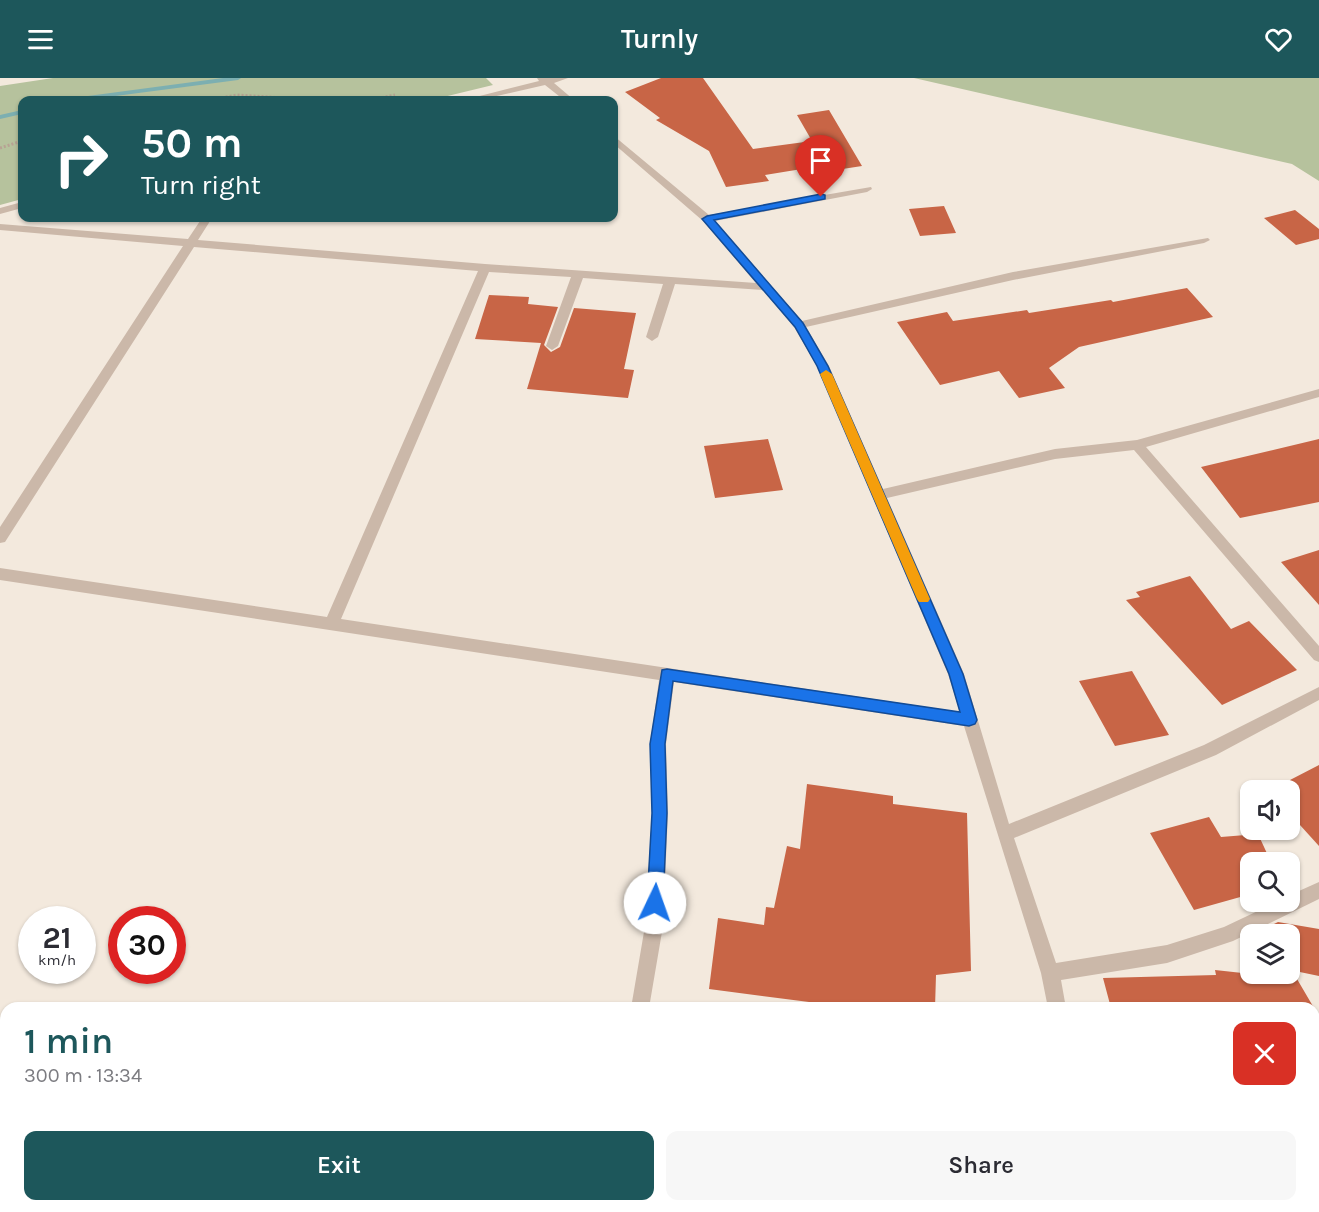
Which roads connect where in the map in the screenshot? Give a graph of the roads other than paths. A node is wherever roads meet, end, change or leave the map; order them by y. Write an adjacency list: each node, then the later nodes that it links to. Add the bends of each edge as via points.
1 (563, 78): 2 (street)
2 (545, 80): 3 (street); 4 (street)
3 (484, 96)
4 (563, 96)
5 (618, 142): 9 (street)
6 (867, 189): 9 (street)
7 (18, 206): 8 (street)
8 (0, 211)
9 (707, 219): 17 (street)
10 (205, 222): 13 (street)
11 (0, 228): 13 (street)
12 (1204, 240): 18 (street, via 1013,276)
13 (192, 244): 14 (street); 24 (street)
14 (485, 268): 15 (street); 26 (street)
15 (578, 274): 16 (street); 20 (street)
16 (670, 281): 17 (street); 19 (street)
17 (768, 287): 18 (street)
18 (799, 325): 23 (street, via 823,366)
19 (652, 337)
20 (552, 346)
21 (1319, 393): 22 (street)
22 (1137, 445): 23 (street, via 1055,454); 27 (street)
23 (879, 495): 30 (street, via 956,674)
24 (0, 538)
25 (0, 574): 26 (street)
26 (332, 624): 28 (street)
27 (1319, 656)
28 (667, 674): 30 (street); 34 (street, via 657,744 660,813 654,926)
29 (1319, 693): 31 (street, via 1210,750)
30 (969, 720): 31 (street)
31 (1004, 834): 33 (street)
32 (1319, 890): 33 (street, via 1227,935 1167,954)
33 (1050, 973): 35 (street)
34 (641, 1002)
35 (1056, 1002)

